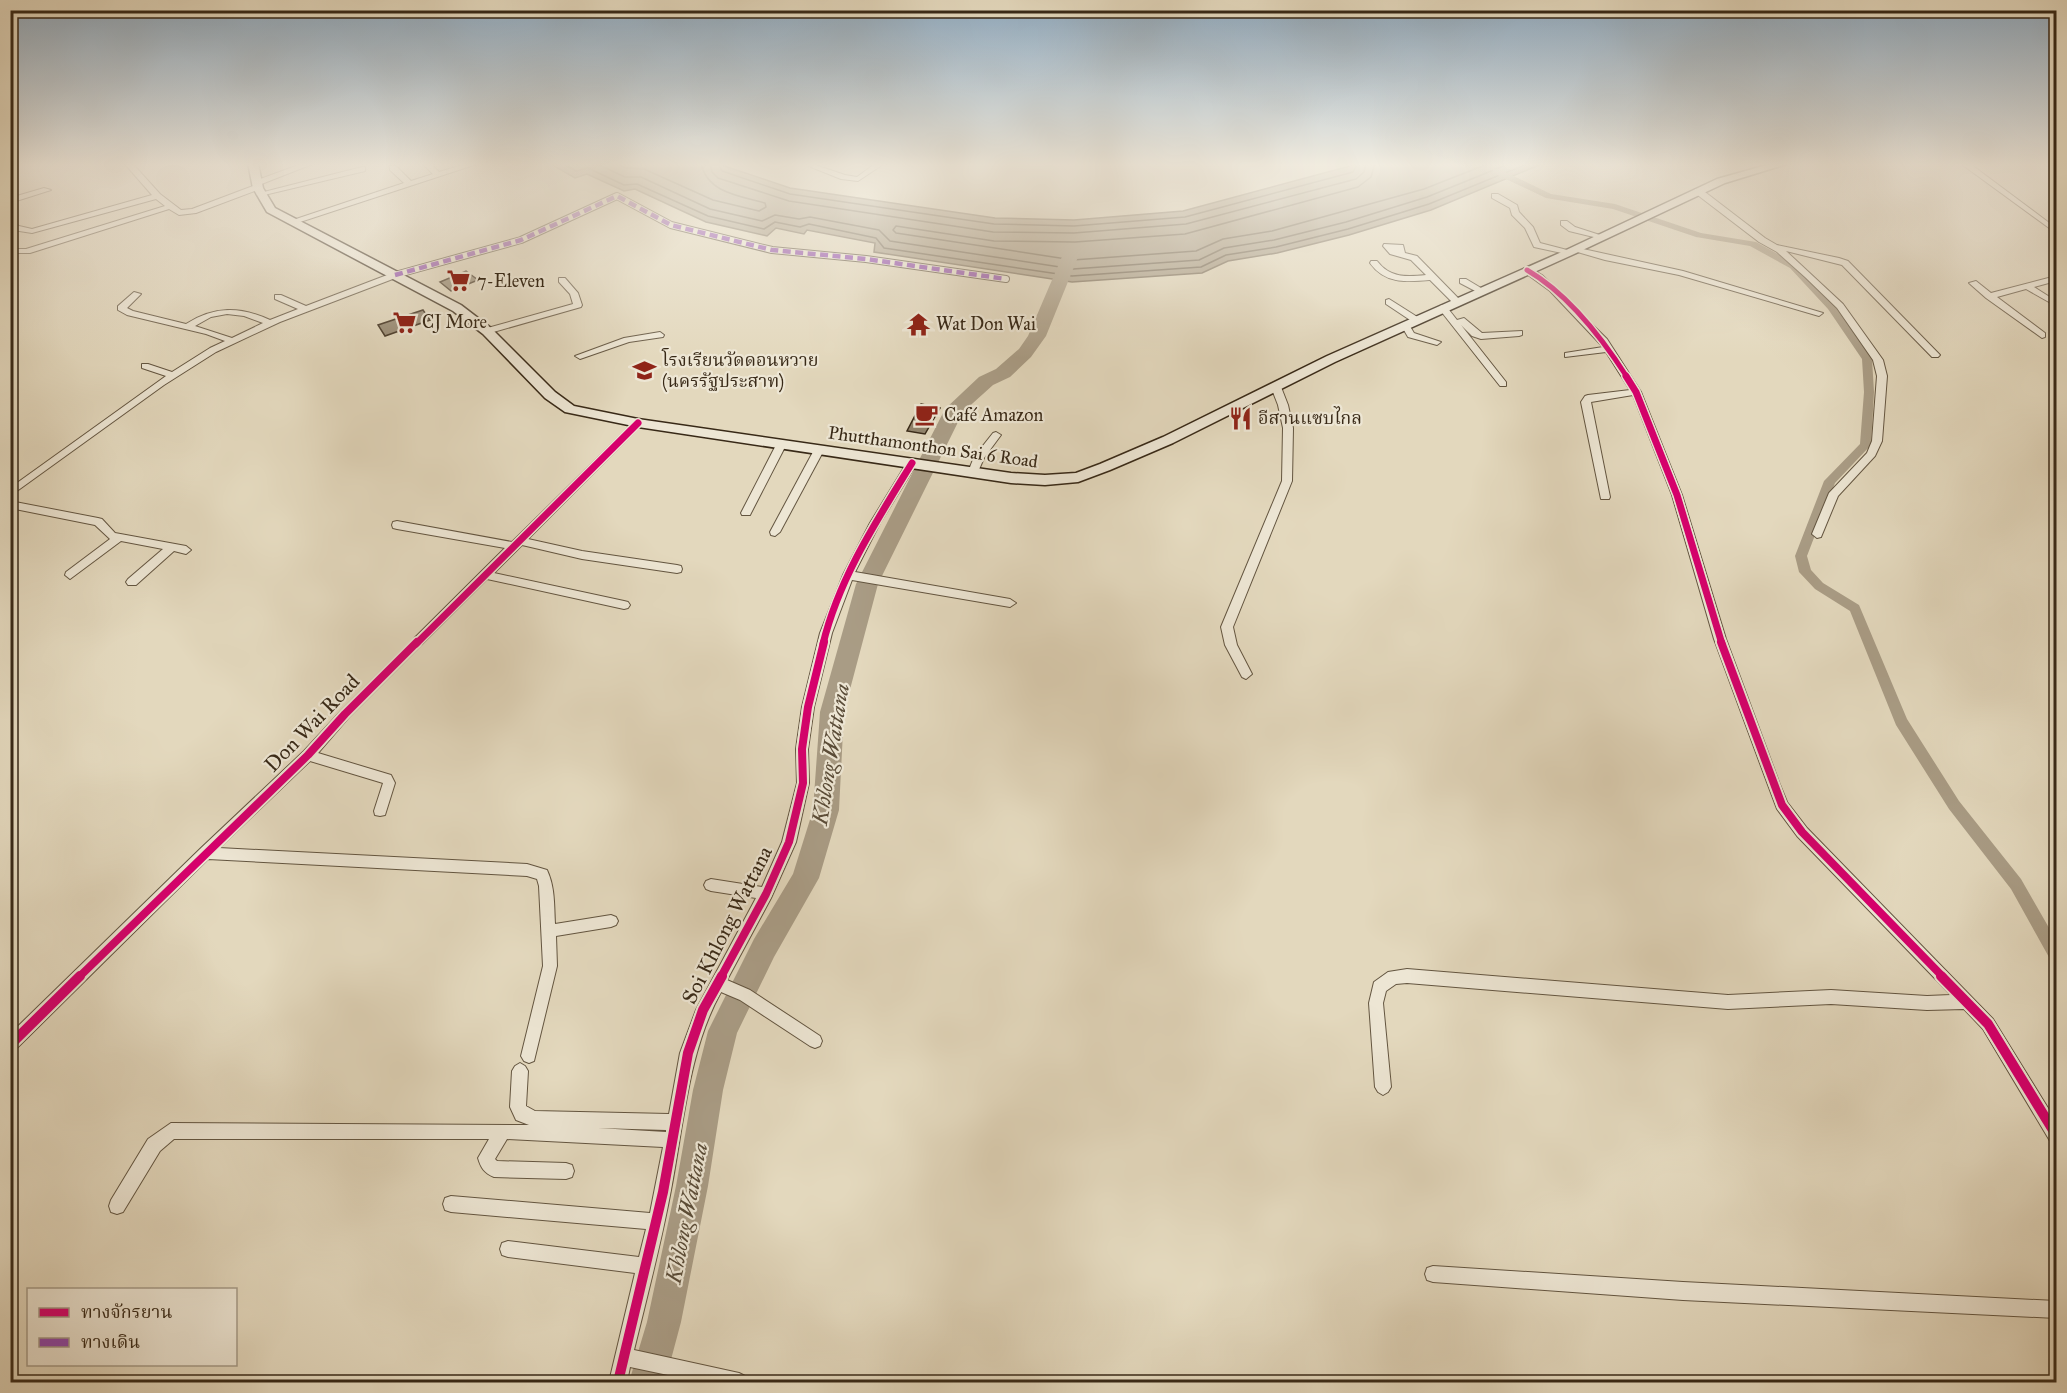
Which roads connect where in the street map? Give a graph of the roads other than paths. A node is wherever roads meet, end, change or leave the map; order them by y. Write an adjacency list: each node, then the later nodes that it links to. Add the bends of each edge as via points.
1 (16, 228): 2 (street)
2 (43, 228)
3 (101, 228): 12 (street, via 27,251 16,251)
4 (303, 228): 19 (main road, Phutthamonthon Sai 6 Road)
5 (546, 228): 19 (street, via 520,240)
6 (683, 228): 21 (street, via 772,250)
7 (1529, 228): 14 (street, via 1537,245)
8 (1571, 228): 11 (street)
9 (1622, 228): 11 (main road, Phutthamonthon Sai 6 Road)
10 (1749, 228): 13 (street)
11 (1602, 237): 14 (main road, Phutthamonthon Sai 6 Road)
12 (10, 246)
13 (1774, 246): 47 (street, via 1845,263); 66 (street, via 1840,306 1878,360 1882,376 1877,441 1871,454 1833,495)
14 (1573, 251): 18 (main road, Phutthamonthon Sai 6 Road); 35 (street, via 1680,273)
15 (1401, 252): 20 (street, via 1414,258)
16 (1426, 257): 20 (street, via 1434,267)
17 (1374, 262): 20 (street, via 1380,272 1398,279)
18 (1527, 270): 27 (main road, Phutthamonthon Sai 6 Road); 45 (street, via 1553,289)
19 (395, 275): 34 (street); 39 (main road, Phutthamonthon Sai 6 Road, via 457,308)
20 (1431, 275): 33 (street)
21 (1006, 279)
22 (2056, 279): 26 (street)
23 (562, 280): 39 (street, via 574,293 578,304 575,307)
24 (1463, 281): 27 (street)
25 (1972, 283): 29 (street)
26 (2028, 287): 29 (street); 32 (street)
27 (1482, 291): 33 (main road, Phutthamonthon Sai 6 Road)
28 (137, 294): 38 (street, via 121,308)
29 (1989, 296): 42 (street)
30 (278, 297): 34 (street)
31 (1389, 302): 37 (street)
32 (2056, 304)
33 (1449, 306): 37 (main road, Phutthamonthon Sai 6 Road); 40 (street, via 1475,334); 51 (street)
34 (306, 309): 36 (street)
35 (1819, 313)
36 (269, 323): 38 (street, via 251,314 224,310 210,313); 43 (street)
37 (1410, 323): 44 (street, via 1411,335); 52 (main road, Phutthamonthon Sai 6 Road)
38 (187, 327): 43 (street)
39 (486, 331): 54 (main road, Phutthamonthon Sai 6 Road, via 561,405)
40 (1520, 333)
41 (660, 335): 48 (street, via 627,340)
42 (2042, 335)
43 (231, 340): 50 (street)
44 (1437, 342)
45 (1609, 349): 46 (street); 53 (street)
46 (1568, 355)
47 (1935, 355)
48 (580, 356)
49 (145, 366): 50 (street)
50 (173, 375): 60 (street)
51 (1503, 384)
52 (1276, 387): 59 (main road, Phutthamonthon Sai 6 Road, via 1168,440 1078,477 1045,480); 78 (street, via 1288,428 1287,482 1227,627 1231,645)
53 (1636, 392): 61 (street, via 1596,396 1586,402); 87 (street, via 1677,495 1720,639 1782,805 1802,832)
54 (638, 423): 56 (main road, Phutthamonthon Sai 6 Road); 68 (street, Don Wai Road)
55 (996, 435): 59 (street)
56 (781, 445): 57 (main road, Phutthamonthon Sai 6 Road); 63 (street)
57 (819, 450): 58 (main road, Phutthamonthon Sai 6 Road); 65 (street)
58 (922, 465): 59 (main road, Phutthamonthon Sai 6 Road); 74 (street, Soi Khlong Wattana, via 874,523)
59 (973, 472)
60 (10, 493)
61 (1605, 497)
62 (10, 504): 67 (street, via 98,522 109,534)
63 (746, 513)
64 (397, 525): 68 (street)
65 (775, 532)
66 (1817, 534)
67 (120, 537): 69 (street); 72 (street)
68 (517, 543): 71 (street); 73 (street, Don Wai Road)
69 (172, 547): 70 (street); 75 (street)
70 (186, 550)
71 (677, 569)
72 (70, 575)
73 (485, 575): 77 (street); 79 (street, Don Wai Road)
74 (848, 575): 76 (street); 83 (street, Soi Khlong Wattana, via 826,633 808,707 802,749 803,783 795,821)
75 (132, 582)
76 (1010, 603)
77 (624, 605)
78 (1246, 674)
79 (308, 755): 80 (street, via 387,779); 81 (street, Don Wai Road)
80 (380, 811)
81 (205, 853): 85 (street, via 535,870 542,874 546,886); 89 (street, Don Wai Road)
82 (711, 885): 83 (street)
83 (766, 894): 86 (street, Soi Khlong Wattana)
84 (611, 921): 85 (street)
85 (549, 931): 90 (street, via 550,966)
86 (721, 985): 88 (street, via 745,995); 93 (street, Soi Khlong Wattana, via 703,1010 688,1053)
87 (1968, 1002): 92 (street, via 1831,997 1728,1002 1393,977 1379,987 1376,1003); 95 (street, via 2004,1046)
88 (815, 1041)
89 (10, 1045)
90 (529, 1056)
91 (520, 1071): 93 (street, via 518,1107 522,1114 535,1119)
92 (1383, 1087)
93 (675, 1122): 96 (street, Soi Khlong Wattana)
94 (503, 1131): 96 (street); 97 (street, via 486,1158 494,1168); 99 (street, via 171,1131 154,1145)
95 (2056, 1135)
96 (671, 1140): 100 (street, Soi Khlong Wattana)
97 (566, 1171)
98 (451, 1204): 100 (street)
99 (117, 1206)
100 (656, 1222): 102 (street, Soi Khlong Wattana)
101 (508, 1249): 102 (street)
102 (645, 1266): 105 (street, Soi Khlong Wattana)
103 (1433, 1274): 104 (street)
104 (2056, 1310)
105 (633, 1359): 106 (street, Soi Khlong Wattana); 107 (street)
106 (618, 1383)
107 (739, 1383)

